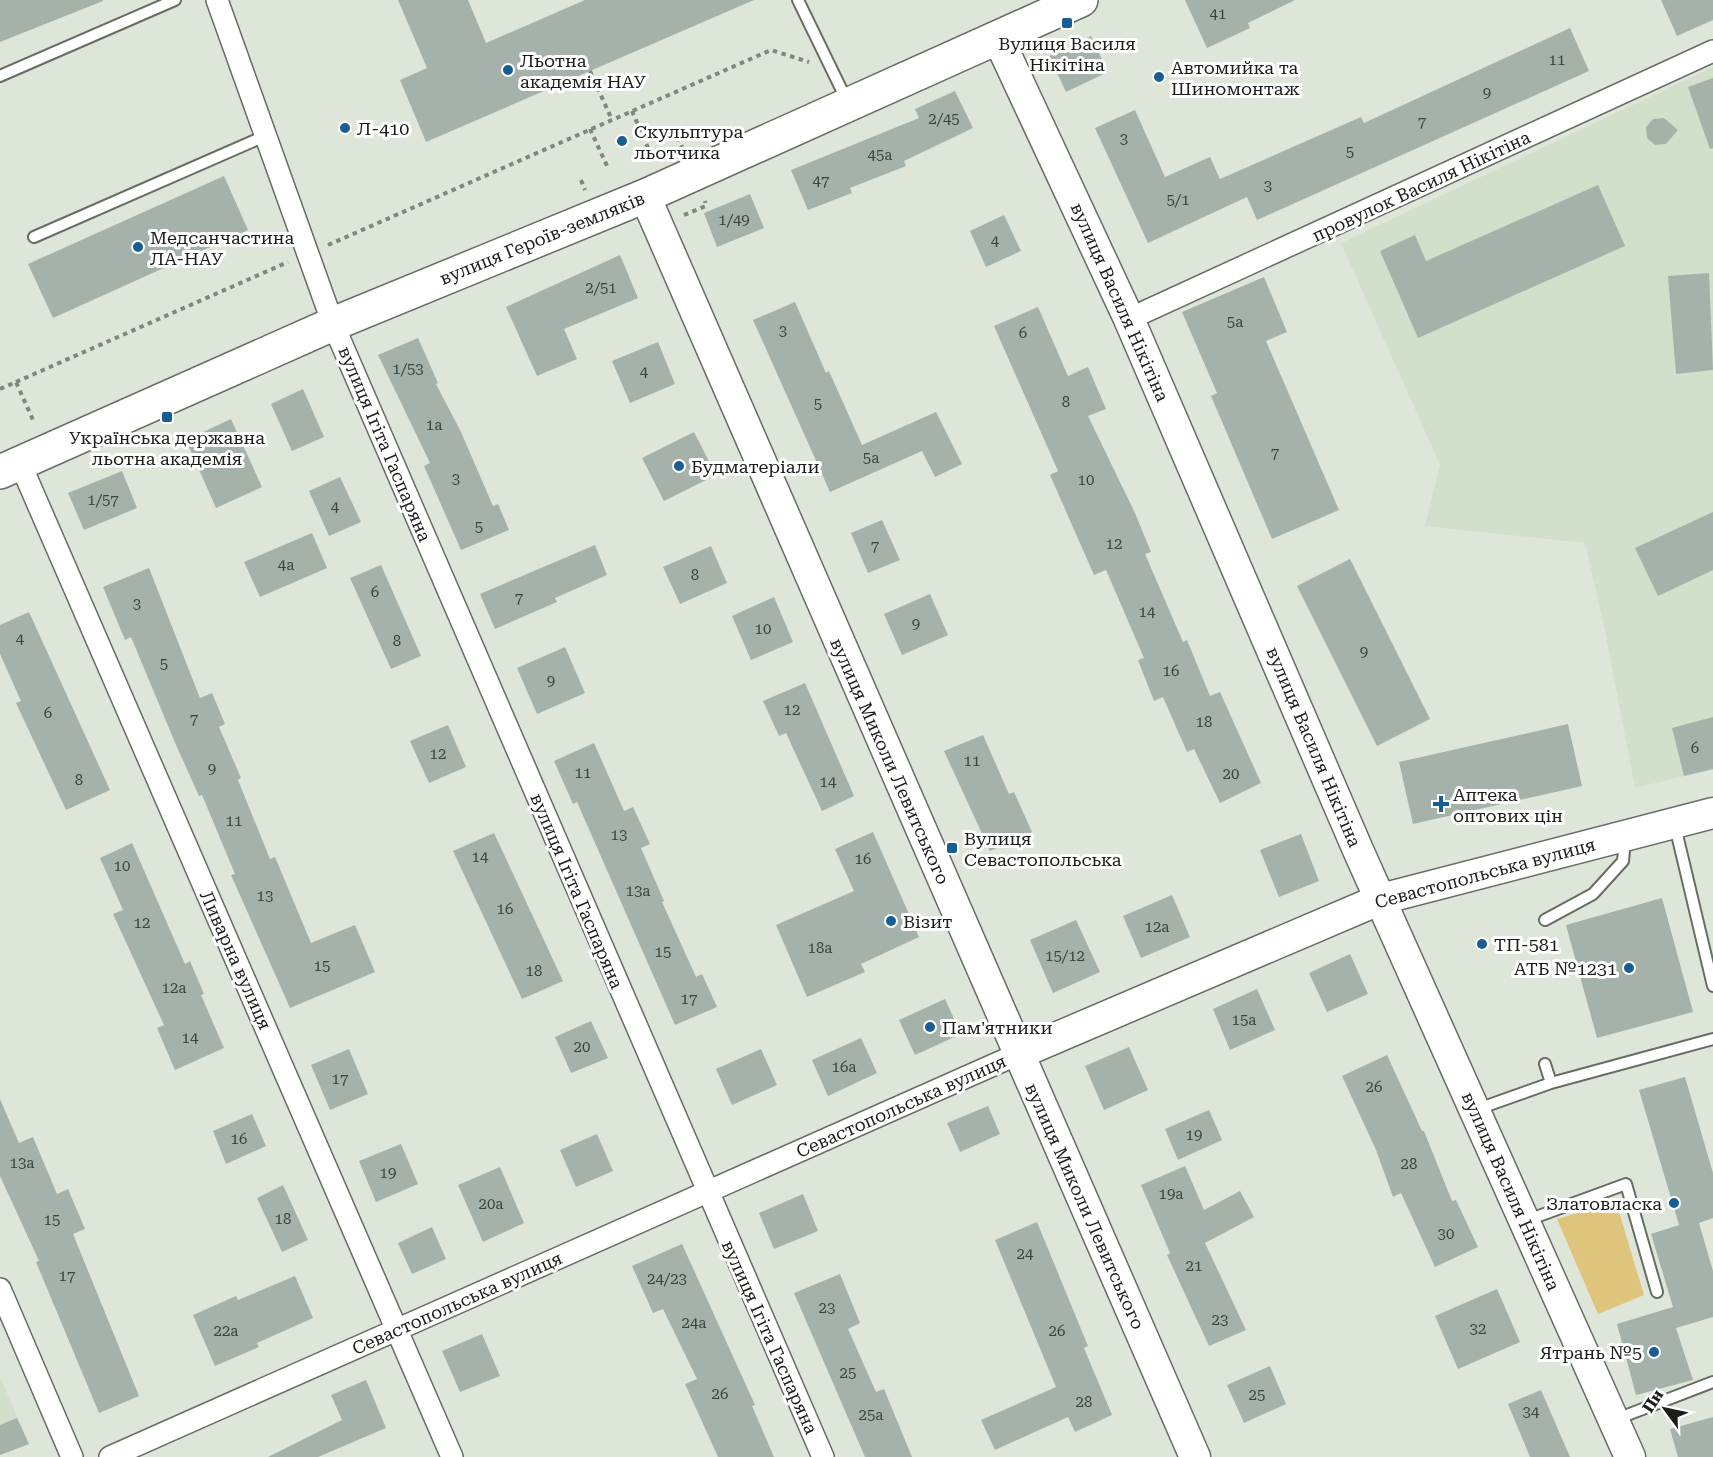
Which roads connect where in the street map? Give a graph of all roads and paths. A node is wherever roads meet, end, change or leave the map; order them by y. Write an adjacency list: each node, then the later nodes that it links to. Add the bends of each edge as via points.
1 (176, 0): 9 (lane)
2 (217, 0): 14 (street, вулиця Ігіта Гаспаряна)
3 (798, 0): 7 (lane)
4 (1081, 0): 5 (main road, вулиця Героїв-земляків)
5 (998, 38): 10 (main road, вулиця Героїв-земляків); 20 (street, вулиця Василя Нікітіна)
6 (1713, 51): 20 (street, провулок Василя Нікітіна)
7 (832, 70): 10 (lane); 11 (path, via 771,50)
8 (590, 71): 12 (path)
9 (0, 76)
10 (848, 104): 17 (main road, вулиця Героїв-земляків)
11 (632, 111): 12 (path); 15 (path)
12 (612, 120): 13 (path)
13 (590, 129): 16 (path); 19 (path)
14 (265, 136): 18 (lane); 19 (street, вулиця Ігіта Гаспаряна)
15 (649, 150)
16 (608, 168)
17 (645, 196): 21 (main road, вулиця Героїв-земляків); 33 (street, вулиця Миколи Левитського)
18 (34, 237)
19 (308, 254): 21 (street, вулиця Ігіта Гаспаряна); 22 (path)
20 (1129, 319): 29 (street, вулиця Василя Нікітіна)
21 (333, 324): 25 (main road, вулиця Героїв-земляків); 37 (street, вулиця Ігіта Гаспаряна)
22 (16, 382): 23 (path); 24 (path)
23 (0, 389)
24 (33, 420)
25 (10, 468): 41 (street, Ливарна вулиця)
26 (1713, 813): 27 (street, Севастопольська вулиця)
27 (1674, 822): 28 (street, Севастопольська вулиця); 31 (lane)
28 (1626, 836): 29 (street, Севастопольська вулиця); 30 (lane, via 1623,861 1593,894)
29 (1381, 899): 33 (street, Севастопольська вулиця); 36 (street, вулиця Василя Нікітіна)
30 (1545, 920)
31 (1713, 986)
32 (1713, 1039): 35 (lane)
33 (1018, 1054): 37 (street, Севастопольська вулиця); 48 (street, вулиця Миколи Левитського)
34 (1545, 1064): 35 (lane)
35 (1551, 1083): 36 (lane)
36 (1475, 1110): 38 (street, вулиця Василя Нікітіна)
37 (707, 1193): 41 (street, Севастопольська вулиця); 47 (street, вулиця Ігіта Гаспаряна)
38 (1524, 1221): 40 (lane, via 1626,1184); 43 (street, вулиця Василя Нікітіна)
39 (0, 1289): 44 (street)
40 (1657, 1292)
41 (397, 1329): 45 (street, Севастопольська вулиця); 46 (street, Ливарна вулиця)
42 (1713, 1382): 43 (lane)
43 (1614, 1420): 49 (street, вулиця Василя Нікітіна)
44 (72, 1457)
45 (110, 1457)
46 (452, 1457)
47 (823, 1457)
48 (1195, 1457)
49 (1630, 1457)

